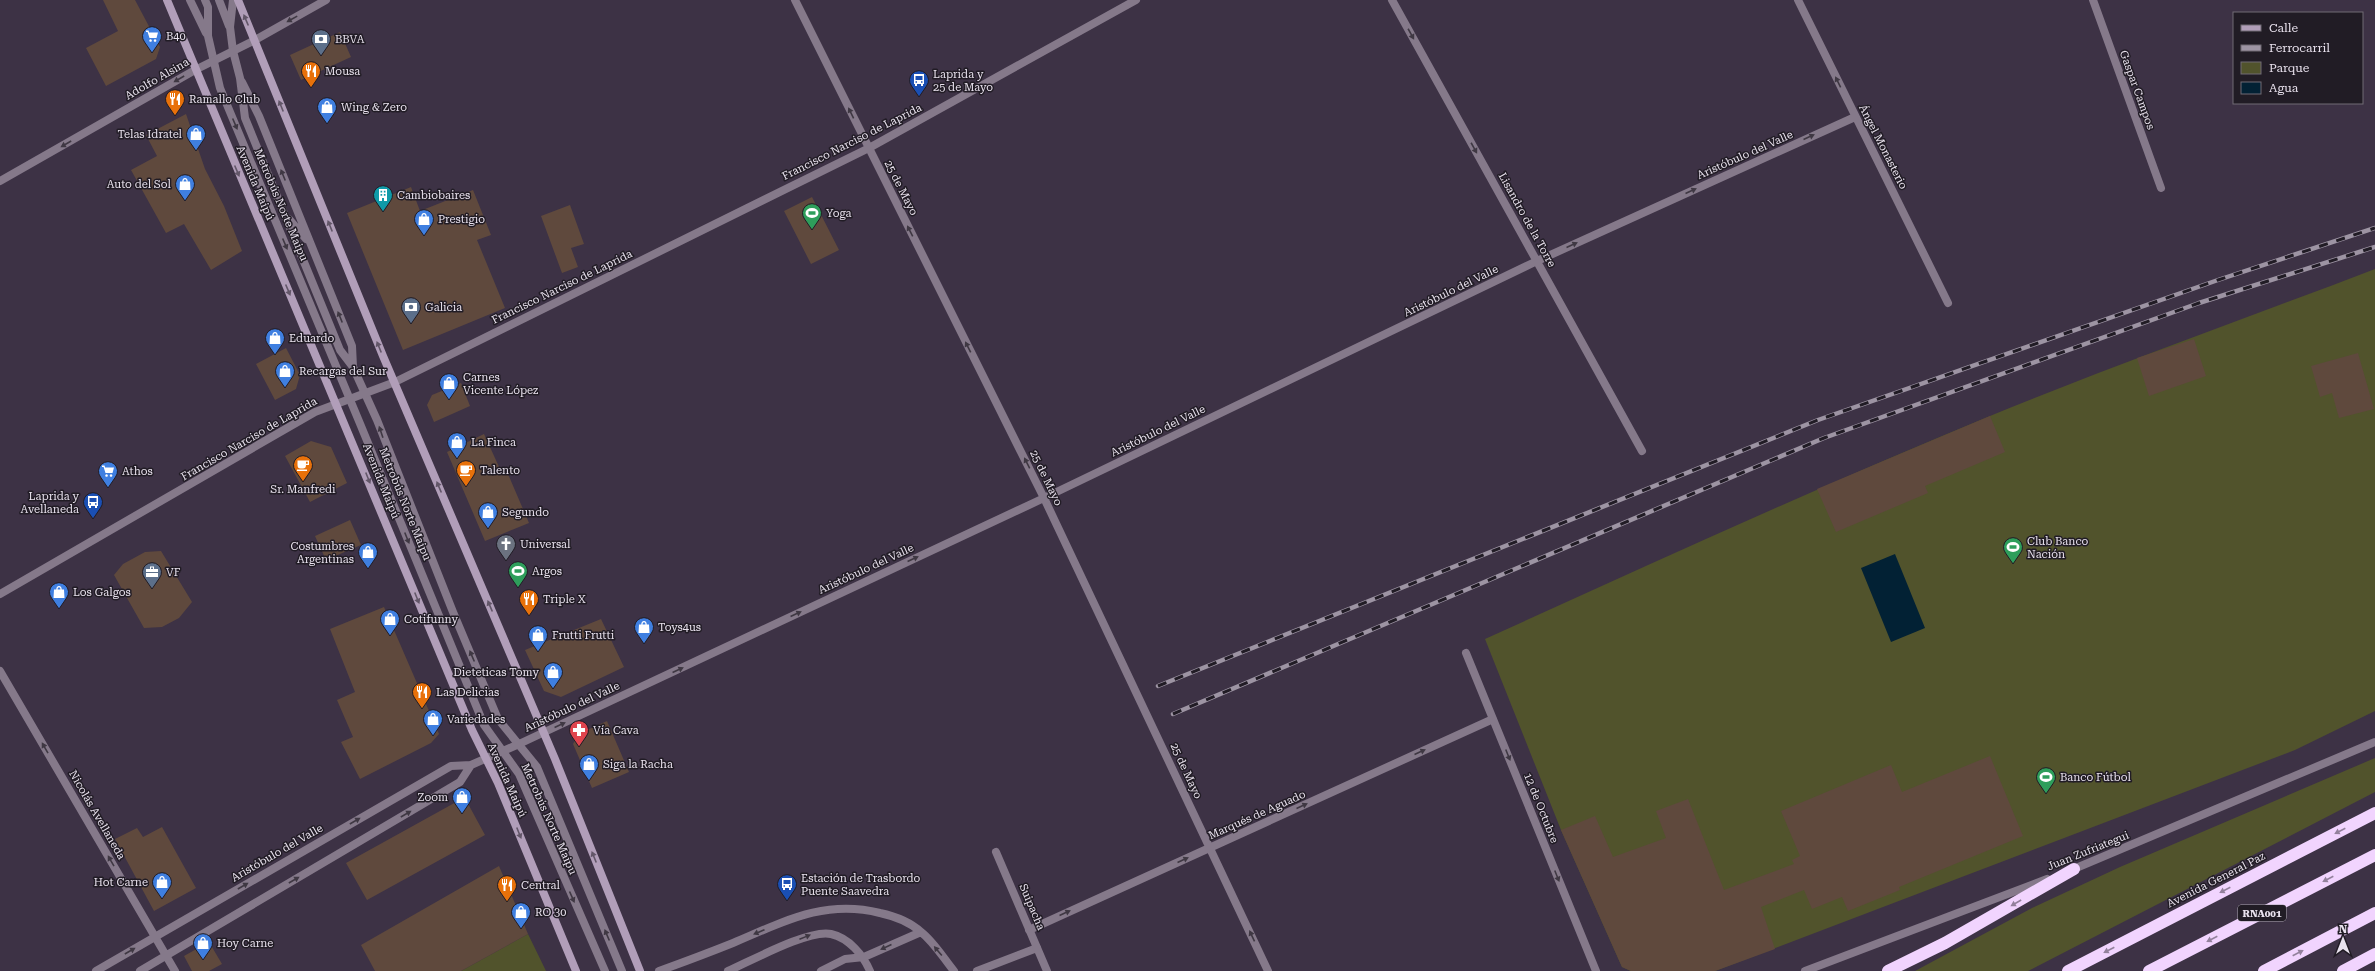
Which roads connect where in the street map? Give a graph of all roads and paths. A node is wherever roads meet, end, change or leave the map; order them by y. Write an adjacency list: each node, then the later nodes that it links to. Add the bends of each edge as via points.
1 (167, 0): 18 (main road, Avenida Maipú)
2 (190, 0): 14 (street, Metrobús Norte Maipu)
3 (206, 0): 14 (street, Metrobús Norte Maipu)
4 (219, 0): 13 (street, Metrobús Norte Maipu)
5 (233, 0): 13 (street, Metrobús Norte Maipu)
6 (238, 0): 15 (main road, one-way to 6)
7 (326, 0): 15 (street, Adolfo Alsina, one-way to 15)
8 (795, 0): 21 (street, 25 de Mayo, one-way to 8)
9 (1136, 0): 21 (street, Francisco Narciso de Laprida)
10 (1392, 0): 29 (street, Lisandro de la Torre, one-way to 29)
11 (1798, 0): 20 (street, Ángel Monasterio, one-way to 11)
12 (2093, 0): 23 (street, Gaspar Campos)
13 (230, 27): 16 (street, Metrobús Norte Maipu)
14 (208, 36): 17 (street, Metrobús Norte Maipu)
15 (255, 40): 16 (street, Adolfo Alsina); 32 (main road, one-way to 15)
16 (233, 51): 17 (street, Adolfo Alsina); 19 (street, Metrobús Norte Maipu)
17 (213, 61): 18 (street, Adolfo Alsina); 34 (street, Metrobús Norte Maipu, one-way to 34, via 220,88)
18 (195, 70): 22 (street, Adolfo Alsina, one-way to 22); 35 (main road, Avenida Maipú, one-way to 35)
19 (240, 78): 24 (street, Metrobús Norte Maipu, one-way to 19, via 259,116); 25 (street, Metrobús Norte Maipu, via 245,118)
20 (1855, 116): 29 (street, Aristóbulo del Valle, one-way to 20); 30 (street, Ángel Monasterio)
21 (869, 148): 32 (street, Francisco Narciso de Laprida); 37 (street, 25 de Mayo, one-way to 21)
22 (0, 181)
23 (2161, 188)
24 (298, 211): 26 (street, Metrobús Norte Maipu); 27 (street, Metrobús Norte Maipu)
25 (285, 215): 26 (street); 28 (street, Metrobús Norte Maipu)
26 (300, 231): 27 (street); 28 (street, Metrobús Norte Maipu)
27 (312, 248): 31 (street, Metrobús Norte Maipu, one-way to 27, via 352,346)
28 (301, 254): 31 (street, Metrobús Norte Maipu, via 340,350)
29 (1537, 261): 36 (street, Lisandro de la Torre); 37 (street, Aristóbulo del Valle)
30 (1948, 303)
31 (353, 368): 33 (street, Metrobús Norte Maipu)
32 (395, 382): 33 (street, Francisco Narciso de Laprida); 42 (main road, one-way to 32)
33 (364, 394): 34 (street, Francisco Narciso de Laprida); 44 (street, Metrobús Norte Maipu, one-way to 33, via 498,719 377,420)
34 (350, 399): 35 (street, Francisco Narciso de Laprida); 45 (street, Metrobús Norte Maipu, one-way to 45, via 484,725)
35 (337, 404): 38 (street, Francisco Narciso de Laprida, via 315,412); 46 (main road, Avenida Maipú, one-way to 46, via 472,730)
36 (1642, 451)
37 (1044, 498): 42 (street, Aristóbulo del Valle, one-way to 37); 49 (street, 25 de Mayo)
38 (0, 594)
39 (1466, 653): 41 (street, 12 de Octubre)
40 (0, 671): 56 (street, Nicolás Avellaneda, one-way to 40)
41 (1493, 719): 49 (street, Marqués de Aguado, one-way to 41); 76 (street, 12 de Octubre, one-way to 76)
42 (544, 732): 44 (street, Aristóbulo del Valle); 67 (main road, one-way to 42)
43 (2375, 742): 52 (street, Juan Zufriategui)
44 (519, 744): 45 (street, Aristóbulo del Valle); 66 (street, Metrobús Norte Maipu, one-way to 44, via 537,767)
45 (504, 751): 46 (street, Aristóbulo del Valle); 65 (street, Metrobús Norte Maipu, one-way to 65, via 519,774)
46 (487, 759): 47 (street, Aristóbulo del Valle); 64 (main road, Avenida Maipú, one-way to 64)
47 (471, 765): 56 (street, Aristóbulo del Valle, one-way to 47, via 451,766); 59 (street, one-way to 47, via 460,782)
48 (2375, 813): 79 (highway, Avenida General Paz, one-way to 79)
49 (1210, 848): 54 (street, Marqués de Aguado, one-way to 49); 75 (street, 25 de Mayo, one-way to 49)
50 (996, 852): 54 (street, Suipacha)
51 (2375, 855): 80 (highway, RNA001, one-way to 80)
52 (2074, 869): 77 (street, Juan Zufriategui); 78 (highway, one-way to 78, via 1945,943)
53 (2375, 913): 81 (highway, one-way to 53)
54 (1029, 930): 57 (street, Suipacha)
55 (921, 932): 60 (street, one-way to 60); 68 (street, one-way to 68, via 894,916 862,908 821,909); 72 (street, one-way to 55)
56 (156, 936): 59 (street, Nicolás Avellaneda); 61 (street, Aristóbulo del Valle, one-way to 56)
57 (1037, 948): 73 (street); 74 (street, Suipacha)
58 (2375, 954): 82 (highway)
59 (166, 955): 62 (street); 63 (street, Nicolás Avellaneda)
60 (864, 957): 69 (street, one-way to 60, via 810,935 831,934 849,944); 70 (street, via 845,959); 71 (street)
61 (96, 971)
62 (140, 971)
63 (175, 971)
64 (576, 971)
65 (604, 971)
66 (622, 971)
67 (640, 971)
68 (659, 971)
69 (728, 971)
70 (821, 971)
71 (870, 971)
72 (954, 971)
73 (977, 971)
74 (1047, 971)
75 (1268, 971)
76 (1596, 971)
77 (1805, 971)
78 (1888, 971)
79 (2068, 971)
80 (2149, 971)
81 (2264, 971)
82 (2343, 971)

